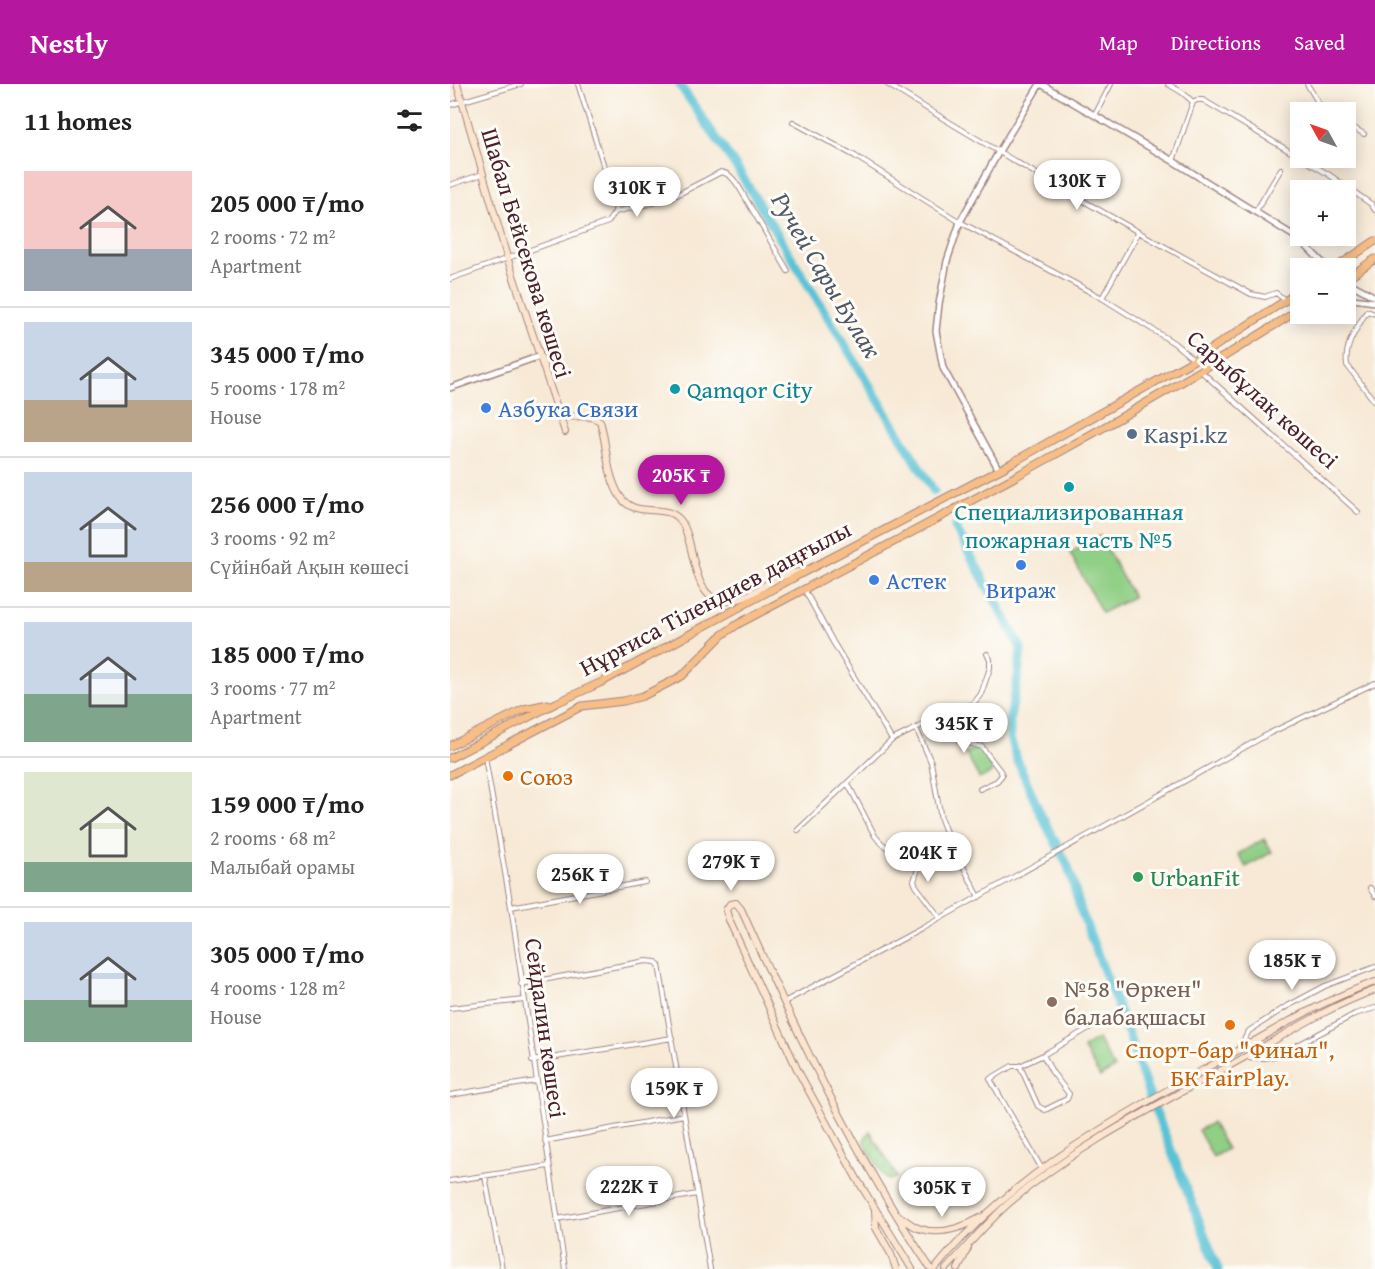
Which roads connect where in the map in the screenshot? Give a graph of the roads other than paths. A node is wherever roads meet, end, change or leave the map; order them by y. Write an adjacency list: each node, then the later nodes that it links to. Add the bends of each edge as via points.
1 (457, 84): 9 (main road, Шабал Бейсекова көшесі)
2 (521, 84): 9 (street)
3 (578, 84): 24 (street, via 616,205)
4 (887, 84): 17 (street)
5 (1040, 84): 13 (street); 17 (street)
6 (1111, 84): 13 (street)
7 (1168, 84): 10 (street)
8 (1307, 84): 11 (street)
9 (462, 101): 12 (street); 20 (main road, Шабал Бейсекова көшесі)
10 (1193, 102): 18 (street); 22 (street, via 1203,100 1328,174)
11 (1317, 102)
12 (450, 105)
13 (1095, 115): 18 (street)
14 (793, 122): 25 (street, Сарыбұлақ көшесі)
15 (1356, 129): 16 (street)
16 (1364, 134)
17 (998, 153): 25 (street); 26 (street)
18 (1173, 161): 23 (street)
19 (1281, 169): 23 (street)
20 (483, 174): 21 (street); 28 (main road, Шабал Бейсекова көшесі)
21 (450, 185)
22 (1375, 210)
23 (1256, 211): 29 (street, via 1299,239)
24 (614, 214): 28 (street, via 608,222); 32 (street, via 669,199 726,173)
25 (960, 222): 37 (street, Сарыбұлақ көшесі); 51 (street, via 939,304 936,331 940,358)
26 (1138, 233): 37 (street); 40 (street, via 1251,294 1265,297 1276,293)
27 (1375, 241): 30 (main road)
28 (507, 257): 34 (street); 44 (main road, Шабал Бейсекова көшесі)
29 (1318, 258)
30 (1350, 258)
31 (1375, 259): 33 (main road)
32 (789, 271)
33 (1356, 273)
34 (450, 279)
35 (1356, 286): 36 (street)
36 (1375, 297)
37 (1102, 298): 45 (street, Сарыбұлақ көшесі)
38 (1290, 298): 40 (main road, Нұрғиса Тілендиев даңғылы)
39 (1356, 299): 41 (street)
40 (1286, 301): 45 (main road, Нұрғиса Тілендиев даңғылы)
41 (1375, 302)
42 (1375, 314): 48 (street, via 1367,311 1352,334 1346,360)
43 (1290, 315): 46 (main road, Нұрғиса Тілендиев даңғылы)
44 (540, 357): 47 (street); 49 (main road, Шабал Бейсекова көшесі)
45 (1194, 360): 46 (main road, Сарыбұлақ көшесі); 51 (main road, Нұрғиса Тілендиев даңғылы)
46 (1202, 372): 52 (main road, Нұрғиса Тілендиев даңғылы); 53 (street, Сарыбұлақ көшесі)
47 (450, 388)
48 (1375, 402)
49 (559, 416): 50 (main road, Шабал Бейсекова көшесі); 56 (main road, via 588,416 600,421 617,492 630,506 663,510 681,522 700,583 709,596 726,602 792,571)
50 (565, 432)
51 (999, 470): 52 (main road); 54 (main road, Нұрғиса Тілендиев даңғылы)
52 (1006, 483): 55 (main road, Нұрғиса Тілендиев даңғылы)
53 (1358, 512)
54 (892, 526): 55 (main road); 56 (main road, Нұрғиса Тілендиев даңғылы)
55 (898, 538): 57 (main road, Нұрғиса Тілендиев даңғылы)
56 (804, 572): 60 (main road, Нұрғиса Тілендиев даңғылы)
57 (804, 589): 62 (main road, Нұрғиса Тілендиев даңғылы, via 722,635 682,676 644,696); 65 (street)
58 (987, 654): 63 (street, via 990,668 981,694 973,704)
59 (1375, 683): 78 (street, via 1270,733)
60 (576, 694): 61 (main road, Нұрғиса Тілендиев даңғылы); 62 (main road)
61 (556, 703): 66 (main road, via 524,709); 68 (main road, Нұрғиса Тілендиев даңғылы)
62 (582, 706): 67 (main road, Нұрғиса Тілендиев даңғылы)
63 (942, 715): 64 (street); 71 (street, via 959,740 982,747 1001,771 1002,776)
64 (916, 728): 65 (street); 73 (street, via 930,755)
65 (892, 740): 70 (street)
66 (450, 746)
67 (485, 757): 69 (main road, Нұрғиса Тілендиев даңғылы); 79 (street, Сейдалин көшесі)
68 (450, 759)
69 (450, 776)
70 (848, 784): 72 (street); 74 (street, via 881,843)
71 (980, 789)
72 (798, 830)
73 (947, 835): 74 (street); 78 (street)
74 (914, 857): 80 (street, via 919,867 916,886)
75 (645, 882): 79 (street)
76 (1370, 888): 77 (street)
77 (1375, 896)
78 (979, 897): 80 (street)
79 (511, 907): 83 (street, Сейдалин көшесі)
80 (940, 918): 86 (street)
81 (1375, 967): 91 (street, via 1284,1008 1249,1031)
82 (1375, 982): 91 (main road, via 1323,1003)
83 (521, 984): 85 (street, Сейдалин көшесі); 90 (street, via 656,962)
84 (1375, 990): 93 (main road, via 1328,1009)
85 (524, 999): 87 (street); 94 (street, Сейдалин көшесі)
86 (783, 1002): 106 (main road, via 741,909 733,903 726,910 767,1007); 107 (main road, via 839,1115)
87 (450, 1008)
88 (1375, 1008): 93 (street, via 1355,1014 1280,1055)
89 (1096, 1024): 92 (street)
90 (672, 1038): 94 (street); 99 (street)
91 (1238, 1051): 98 (main road)
92 (1043, 1055): 95 (street); 95 (street, via 1069,1094 1067,1099 1044,1110 1038,1106)
93 (1246, 1057): 98 (main road)
94 (532, 1061): 96 (street, Сейдалин көшесі)
95 (1020, 1066): 102 (street, via 1012,1066 990,1079)
96 (536, 1081): 97 (street); 100 (street, Сейдалин көшесі)
97 (450, 1095)
98 (1163, 1097): 102 (main road, via 1075,1145)
99 (684, 1115): 100 (street); 105 (street)
100 (545, 1141): 101 (street, Сейдалин көшесі)
101 (549, 1166): 103 (street); 109 (street, Сейдалин көшесі)
102 (1044, 1171): 108 (main road, via 1016,1188); 110 (main road)
103 (485, 1176): 104 (street); 111 (street)
104 (450, 1181)
105 (697, 1194): 109 (street); 113 (street)
106 (875, 1210): 114 (main road, via 876,1228); 115 (main road)
107 (896, 1214): 108 (main road, via 918,1228 933,1231 958,1229); 116 (main road)
108 (988, 1214): 116 (main road)
109 (557, 1218): 112 (street, Сейдалин көшесі)
110 (972, 1241): 117 (main road); 118 (main road)
111 (502, 1269)
112 (565, 1269)
113 (709, 1269)
114 (896, 1269)
115 (912, 1269)
116 (933, 1269)
117 (946, 1269)
118 (958, 1269)

